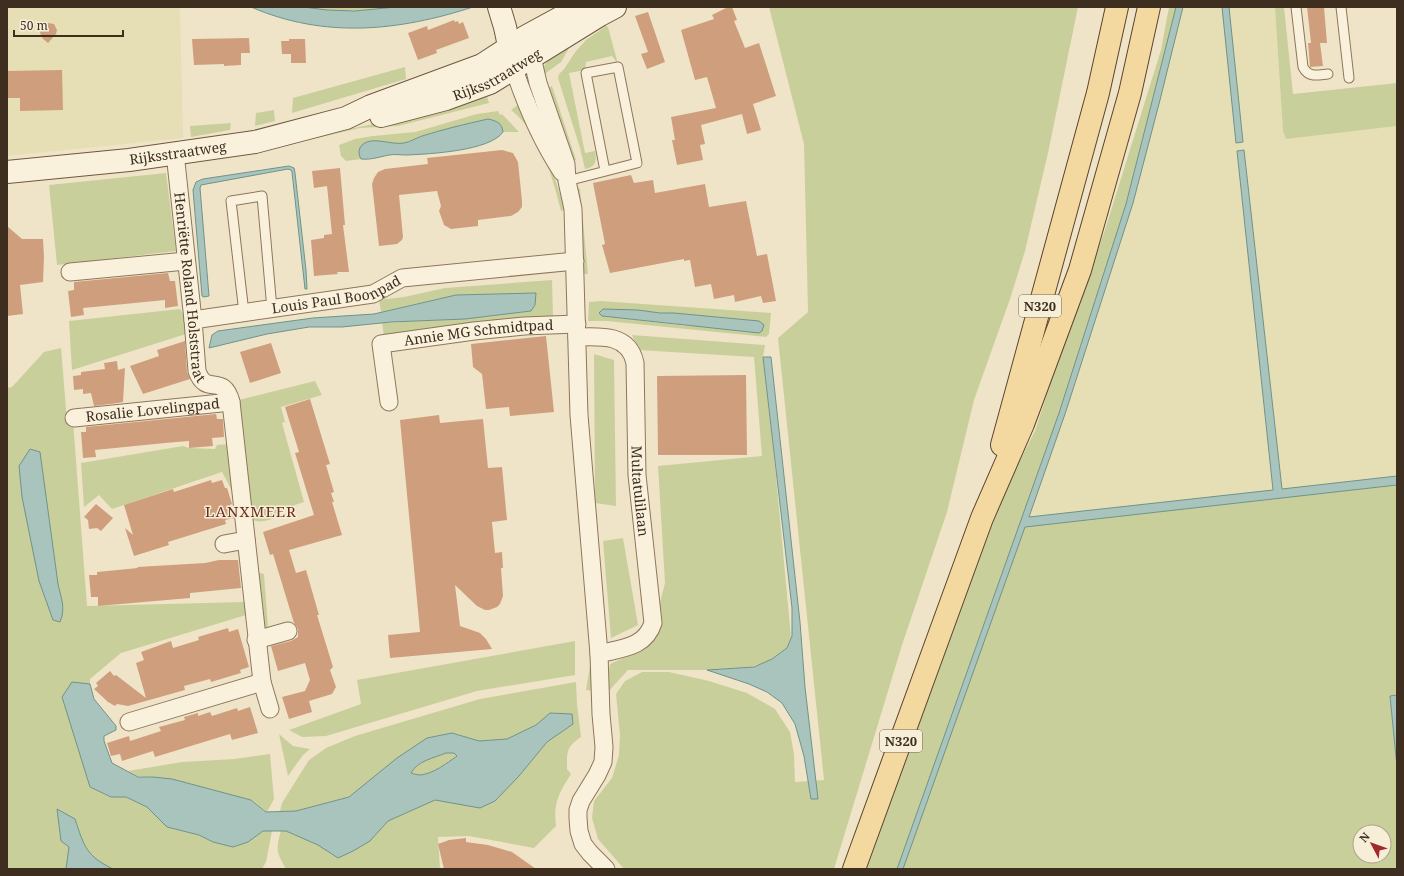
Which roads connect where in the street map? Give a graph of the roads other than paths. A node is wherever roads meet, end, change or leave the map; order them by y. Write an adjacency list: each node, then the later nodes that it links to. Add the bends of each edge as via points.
1 (499, 7): 9 (street)
2 (515, 7): 9 (street)
3 (580, 7): 9 (street, Rijksstraatweg)
4 (615, 7): 10 (street, Rijksstraatweg)
5 (1117, 7): 28 (main road, N320, via 1096,101)
6 (1149, 7): 28 (main road, N320, via 1130,93 1080,270 1023,424)
7 (1296, 7): 11 (lane, via 1303,67 1312,76)
8 (1341, 7): 12 (lane)
9 (517, 42): 10 (street); 13 (street, Rijksstraatweg, via 482,65 371,106)
10 (523, 63): 13 (street, Rijksstraatweg, via 490,83 446,99 373,119); 17 (street, via 538,83 566,164)
11 (1328, 74)
12 (1349, 78)
13 (346, 118): 14 (street, Rijksstraatweg, via 255,142)
14 (175, 153): 16 (street, Rijksstraatweg); 18 (street, Henriëtte Roland Holststraat)
15 (605, 171): 15 (lane, via 637,163 618,67 586,73); 17 (lane)
16 (7, 172)
17 (567, 181): 19 (street, via 573,209)
18 (186, 261): 20 (street); 23 (street, Henriëtte Roland Holststraat)
19 (575, 261): 21 (street, Louis Paul Boonpad, via 402,278 373,294); 24 (street)
20 (70, 272)
21 (272, 309): 22 (street, Louis Paul Boonpad); 22 (lane, via 262,196 231,201)
22 (244, 313): 23 (street, Louis Paul Boonpad)
23 (193, 320): 25 (street, Henriëtte Roland Holststraat, via 199,377 206,384 225,389)
24 (577, 331): 26 (street, Annie MG Schmidtpad, via 524,326 381,344); 33 (street, via 579,416); 33 (street, Multatulilaan, via 626,344 634,355 637,475 653,623 650,631 637,644)
25 (230, 402): 27 (street, Rosalie Lovelingpad); 29 (street, Henriëtte Roland Holststraat)
26 (389, 402)
27 (74, 418)
28 (982, 518): 38 (main road, N320)
29 (246, 540): 30 (street); 32 (street, Henriëtte Roland Holststraat)
30 (224, 544)
31 (288, 631): 32 (street)
32 (256, 640): 34 (street, Henriëtte Roland Holststraat)
33 (598, 654): 37 (street, via 603,762 581,801 578,818 583,844)
34 (262, 682): 35 (street, Henriëtte Roland Holststraat); 36 (street)
35 (270, 709)
36 (129, 722)
37 (606, 869)
38 (854, 869)

